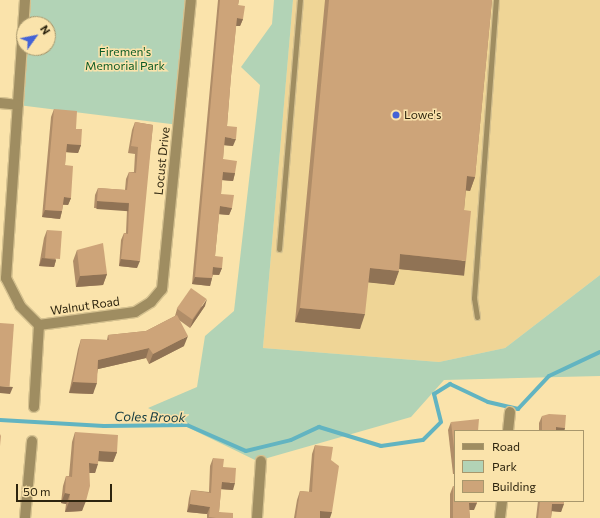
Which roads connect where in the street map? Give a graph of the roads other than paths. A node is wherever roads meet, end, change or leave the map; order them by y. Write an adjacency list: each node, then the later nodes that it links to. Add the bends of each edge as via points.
1 (25, 0): 6 (street)
2 (191, 0): 8 (street, Locust Drive, via 163,285 151,302)
3 (300, 0): 7 (lane)
4 (496, 0): 9 (lane, via 474,298)
5 (0, 104): 6 (street)
6 (18, 105): 10 (street, via 6,278 20,306)
7 (279, 249)
8 (135, 312): 10 (street, Walnut Road)
9 (478, 317)
10 (39, 325): 11 (street)
11 (34, 407)
12 (510, 412): 13 (street)
13 (508, 430)
14 (32, 441): 17 (street)
15 (262, 461): 18 (street)
16 (502, 502): 19 (street)
17 (26, 518)
18 (257, 518)
19 (500, 518)

